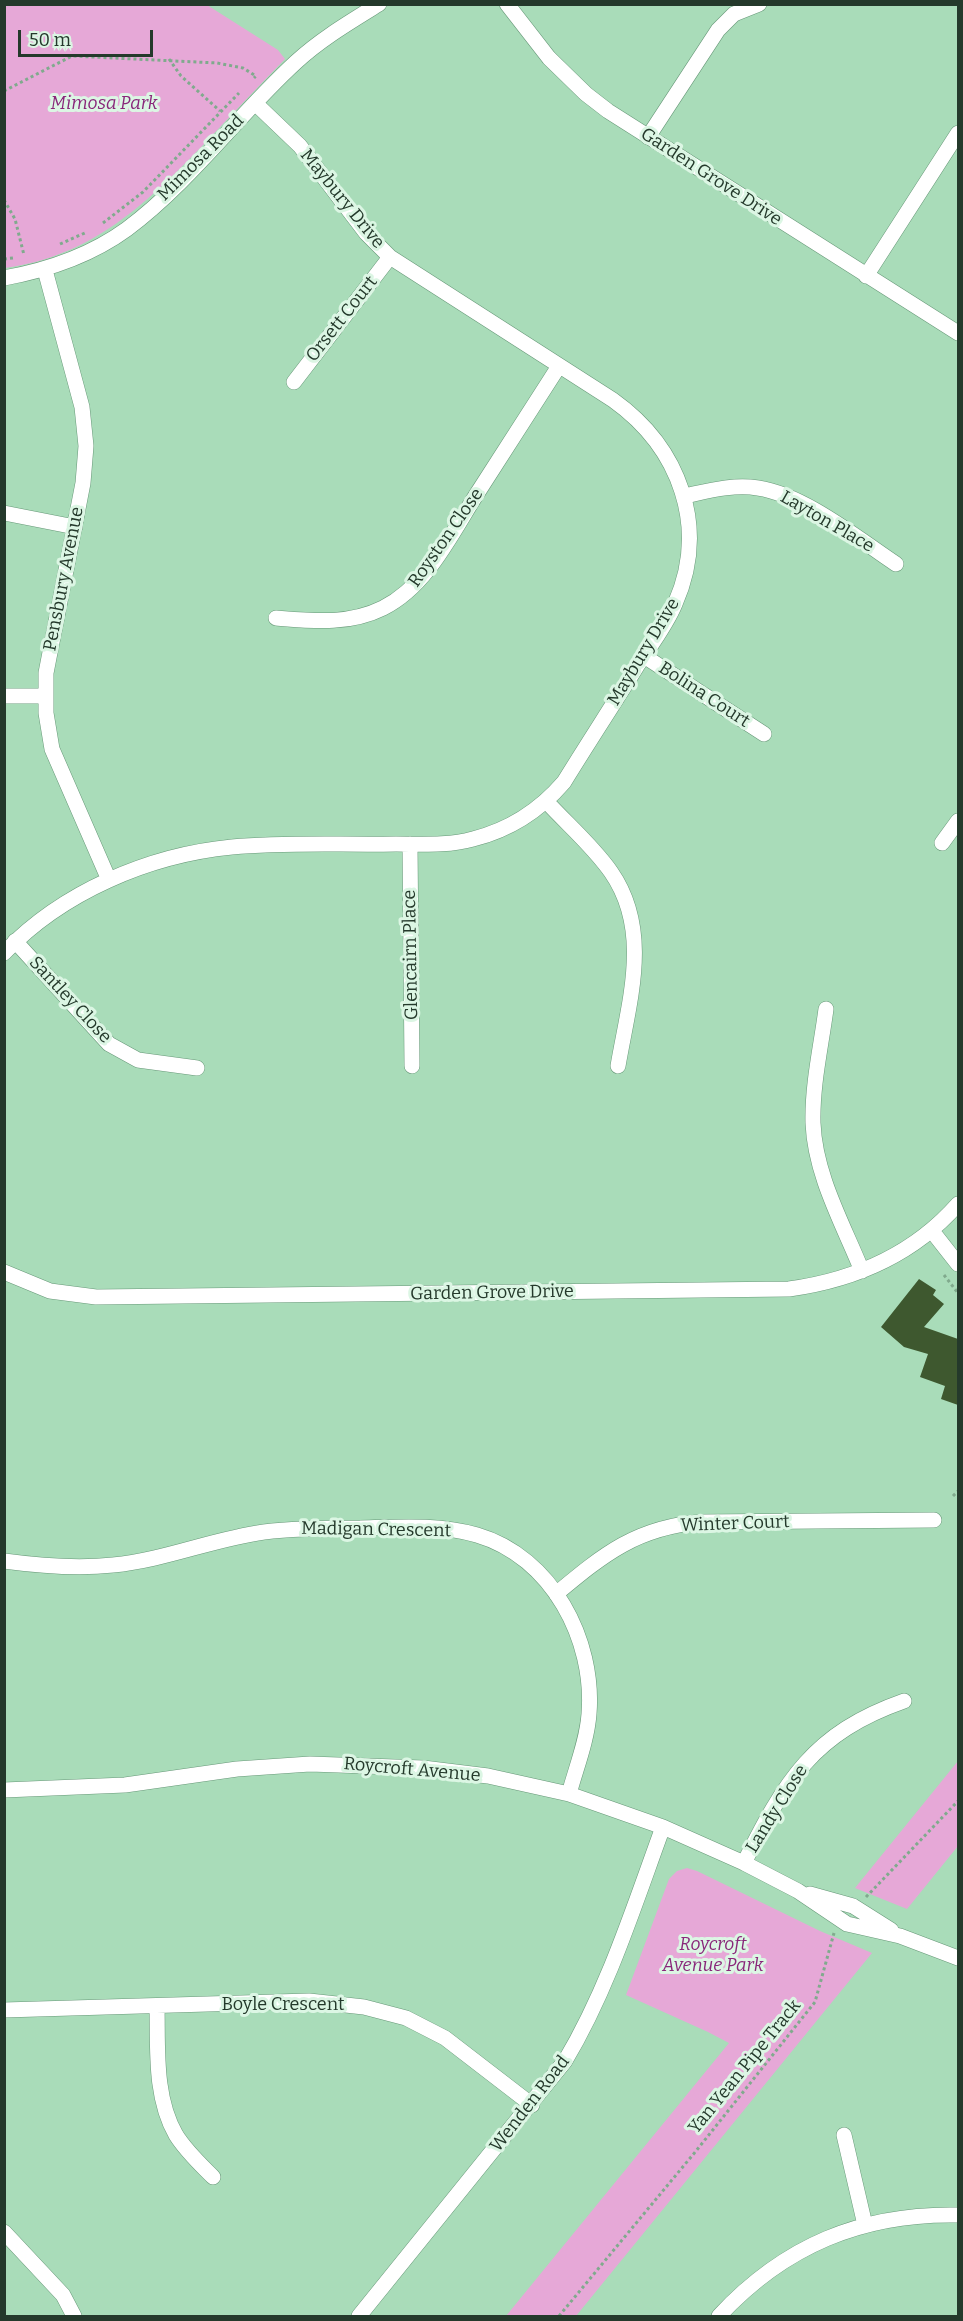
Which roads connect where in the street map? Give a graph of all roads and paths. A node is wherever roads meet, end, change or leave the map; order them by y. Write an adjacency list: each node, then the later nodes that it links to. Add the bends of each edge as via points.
1 (379, 4): 8 (street, Mimosa Road, via 320,42)
2 (759, 4): 12 (street, via 726,21)
3 (510, 6): 12 (street, Garden Grove Drive, via 565,75 608,111)
4 (169, 59): 5 (path, via 243,68 255,76); 7 (path, via 72,56); 9 (path, via 181,76)
5 (249, 83)
6 (242, 90): 9 (path)
7 (4, 91)
8 (255, 103): 10 (street, Mimosa Road); 19 (street, Maybury Drive, via 300,146 366,234)
9 (221, 112): 10 (path); 14 (path, via 143,192)
10 (235, 124): 21 (street, Mimosa Road, via 176,186 126,230 83,255)
11 (958, 133): 22 (street)
12 (648, 137): 22 (street, Garden Grove Drive)
13 (4, 200): 18 (path, via 15,219)
14 (100, 225)
15 (93, 229): 16 (path)
16 (54, 246)
17 (34, 253): 18 (path)
18 (24, 255): 20 (path)
19 (390, 256): 27 (street, Maybury Drive); 28 (street, Orsett Court)
20 (4, 259)
21 (45, 270): 23 (street, Mimosa Road); 31 (street, Pensbury Avenue, via 85,427 85,464)
22 (866, 276): 24 (street, Garden Grove Drive)
23 (4, 278)
24 (933, 319): 25 (street, Garden Grove Drive); 26 (street, Garden Grove Drive)
25 (958, 333)
26 (958, 339)
27 (559, 366): 29 (street, Maybury Drive, via 633,415 669,458); 33 (street, Royston Close, via 411,590 382,609 348,620)
28 (294, 382)
29 (684, 496): 32 (street, Layton Place, via 738,487 776,492 812,509); 34 (street, Maybury Drive, via 689,525 684,578 675,606)
30 (4, 513): 31 (street)
31 (75, 526): 36 (street, Pensbury Avenue, via 49,652)
32 (896, 564)
33 (276, 618)
34 (644, 656): 37 (street, Bolina Court); 38 (street, Maybury Drive, via 564,782)
35 (4, 696): 36 (street)
36 (45, 696): 42 (street, Pensbury Avenue, via 54,757)
37 (764, 734)
38 (546, 801): 41 (street, Maybury Drive, via 493,834 457,843); 46 (street, via 610,870 632,920 636,956)
39 (958, 821): 40 (street)
40 (942, 843)
41 (410, 844): 42 (street, Maybury Drive, via 232,847 173,858); 45 (street, Glencairn Place)
42 (109, 880): 43 (street, Maybury Drive, via 70,902)
43 (10, 947): 47 (street, Santley Close, via 109,1044 138,1060)
44 (826, 1009): 51 (street, via 814,1101 816,1145 828,1190)
45 (412, 1066)
46 (618, 1066)
47 (197, 1068)
48 (958, 1204): 49 (street, Garden Grove Drive)
49 (932, 1231): 50 (street); 51 (street, Garden Grove Drive, via 905,1250)
50 (958, 1264)
51 (862, 1271): 52 (street, Garden Grove Drive, via 814,1286 760,1291 124,1297 50,1291)
52 (4, 1272)
53 (958, 1491): 54 (path)
54 (953, 1496)
55 (934, 1520): 57 (street, Winter Court, via 702,1522 669,1526 626,1541)
56 (4, 1561): 57 (street, Madigan Crescent, via 80,1568 111,1566 266,1532 434,1528 479,1536 503,1547 544,1577)
57 (556, 1594): 60 (street, Madigan Crescent, via 580,1639 590,1695 586,1731)
58 (904, 1701): 63 (street, Landy Close, via 858,1719 812,1755 790,1780)
59 (4, 1790): 60 (street, Roycroft Avenue, via 124,1785 237,1769 335,1764 423,1767)
60 (569, 1794): 62 (street, Roycroft Avenue)
61 (958, 1801): 65 (path)
62 (663, 1827): 63 (street, Roycroft Avenue); 71 (street, Wenden Road, via 588,2020 561,2067)
63 (744, 1863): 64 (street, Roycroft Avenue)
64 (798, 1891): 65 (street, Roycroft Avenue); 66 (street, Roycroft Avenue)
65 (856, 1908): 67 (street, Roycroft Avenue)
66 (844, 1922): 67 (street, Roycroft Avenue); 79 (path, Yan Yean Pipe Track, via 833,1934 815,2002)
67 (900, 1936): 68 (street, Roycroft Avenue)
68 (958, 1958)
69 (157, 2006): 70 (street, Boyle Crescent); 71 (street, Boyle Crescent, via 309,2001 392,2013 445,2038); 73 (street, via 159,2078 166,2110 181,2142)
70 (4, 2010)
71 (532, 2105): 78 (street, Wenden Road)
72 (844, 2134): 75 (street)
73 (213, 2177)
74 (958, 2215): 75 (street, via 901,2218)
75 (865, 2225): 80 (street, via 814,2243 789,2257 742,2292)
76 (4, 2232): 77 (street, via 63,2295)
77 (74, 2316)
78 (359, 2316)
79 (559, 2316)
80 (719, 2316)

